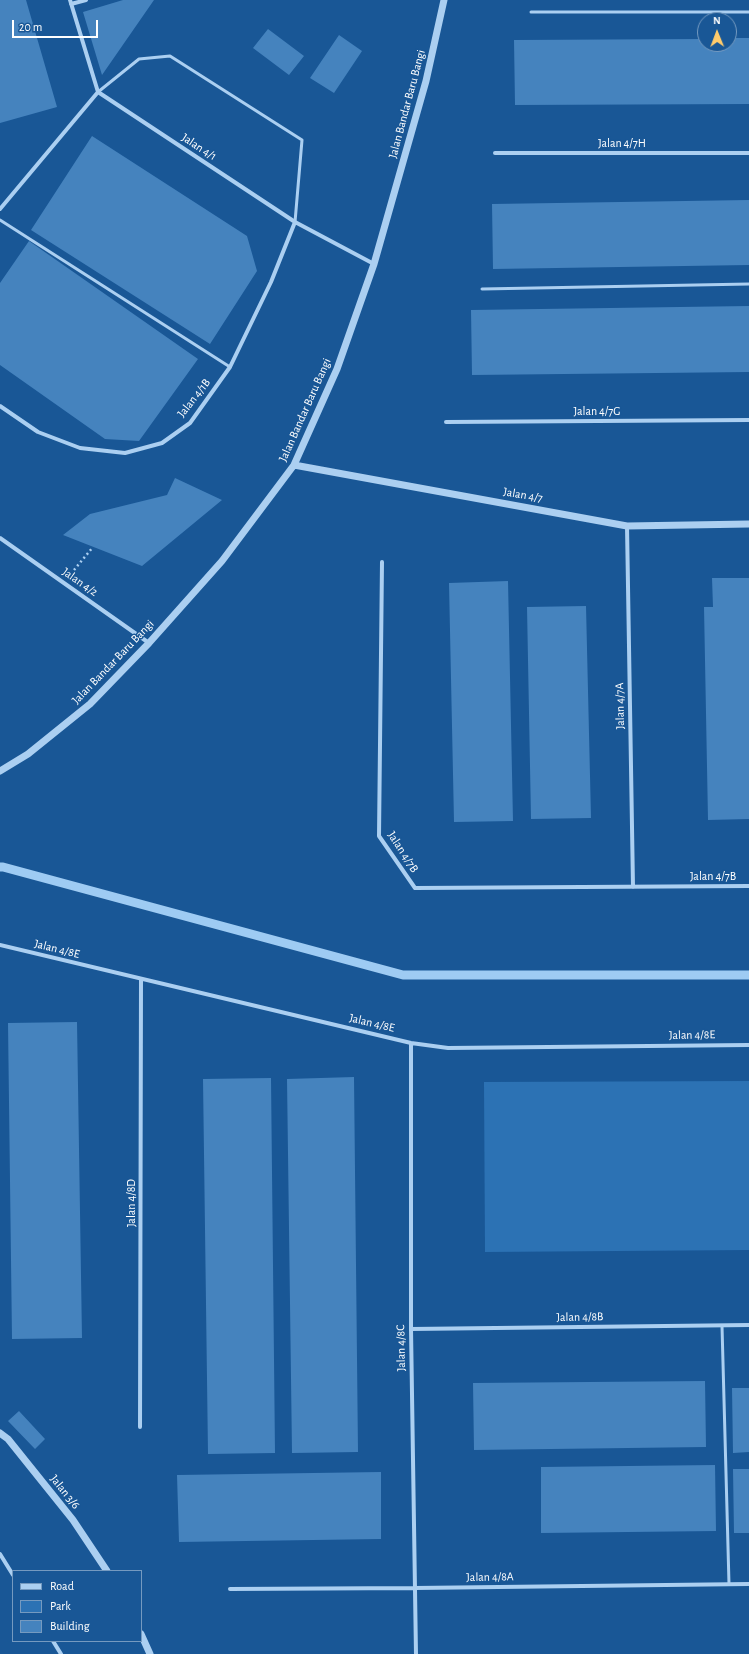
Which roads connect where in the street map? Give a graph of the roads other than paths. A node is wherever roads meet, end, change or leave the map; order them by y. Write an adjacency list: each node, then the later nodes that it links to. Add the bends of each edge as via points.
1 (86, 0): 3 (street)
2 (444, 0): 12 (street, Jalan Bandar Baru Bangi, via 426,81)
3 (71, 2): 6 (street)
4 (531, 12): 5 (lane)
5 (749, 12)
6 (98, 92): 9 (street); 11 (street, Jalan 4/1); 11 (lane, via 139,59 170,56 302,140)
7 (495, 153): 8 (street, Jalan 4/7H)
8 (749, 153)
9 (0, 209)
10 (0, 220): 15 (lane)
11 (295, 222): 12 (street, Jalan 4/1); 15 (street, Jalan 4/1B, via 271,282)
12 (374, 264): 19 (street, Jalan Bandar Baru Bangi, via 336,369)
13 (749, 284): 14 (lane)
14 (482, 289)
15 (230, 367): 16 (street, Jalan 4/1B, via 190,423 162,443 126,453 80,448 38,432)
16 (0, 406)
17 (749, 420): 18 (street, Jalan 4/7G)
18 (446, 422)
19 (294, 465): 21 (street, Jalan 4/7); 24 (street, Jalan Bandar Baru Bangi, via 222,561)
20 (749, 524): 21 (street, Jalan 4/7)
21 (627, 526): 27 (street, Jalan 4/7A)
22 (0, 538): 24 (street, Jalan 4/2)
23 (382, 562): 27 (street, Jalan 4/7B, via 379,836 415,888)
24 (148, 643): 25 (street, Jalan Bandar Baru Bangi, via 90,704 28,754)
25 (0, 772)
26 (749, 886): 27 (street, Jalan 4/7B)
27 (633, 887)
28 (0, 945): 29 (street, Jalan 4/8E)
29 (141, 980): 30 (street, Jalan 4/8E); 35 (street, Jalan 4/8D)
30 (411, 1042): 31 (street, Jalan 4/8E, via 448,1048); 34 (street, Jalan 4/8C)
31 (749, 1044)
32 (749, 1325): 33 (street, Jalan 4/8B)
33 (722, 1326): 34 (street, Jalan 4/8B); 40 (lane)
34 (411, 1329): 43 (street, Jalan 4/8C)
35 (140, 1427)
36 (0, 1433): 38 (street, Jalan 3/6, via 8,1439 73,1520)
37 (0, 1554): 39 (street)
38 (106, 1570)
39 (12, 1573)
40 (729, 1584): 41 (street, Jalan 4/8A); 43 (street, Jalan 4/8A)
41 (749, 1584)
42 (230, 1588): 43 (street, Jalan 4/8A)
43 (415, 1588): 48 (street, Jalan 4/8C)
44 (142, 1636): 47 (street)
45 (54, 1642): 46 (street)
46 (61, 1654)
47 (150, 1654)
48 (416, 1654)

